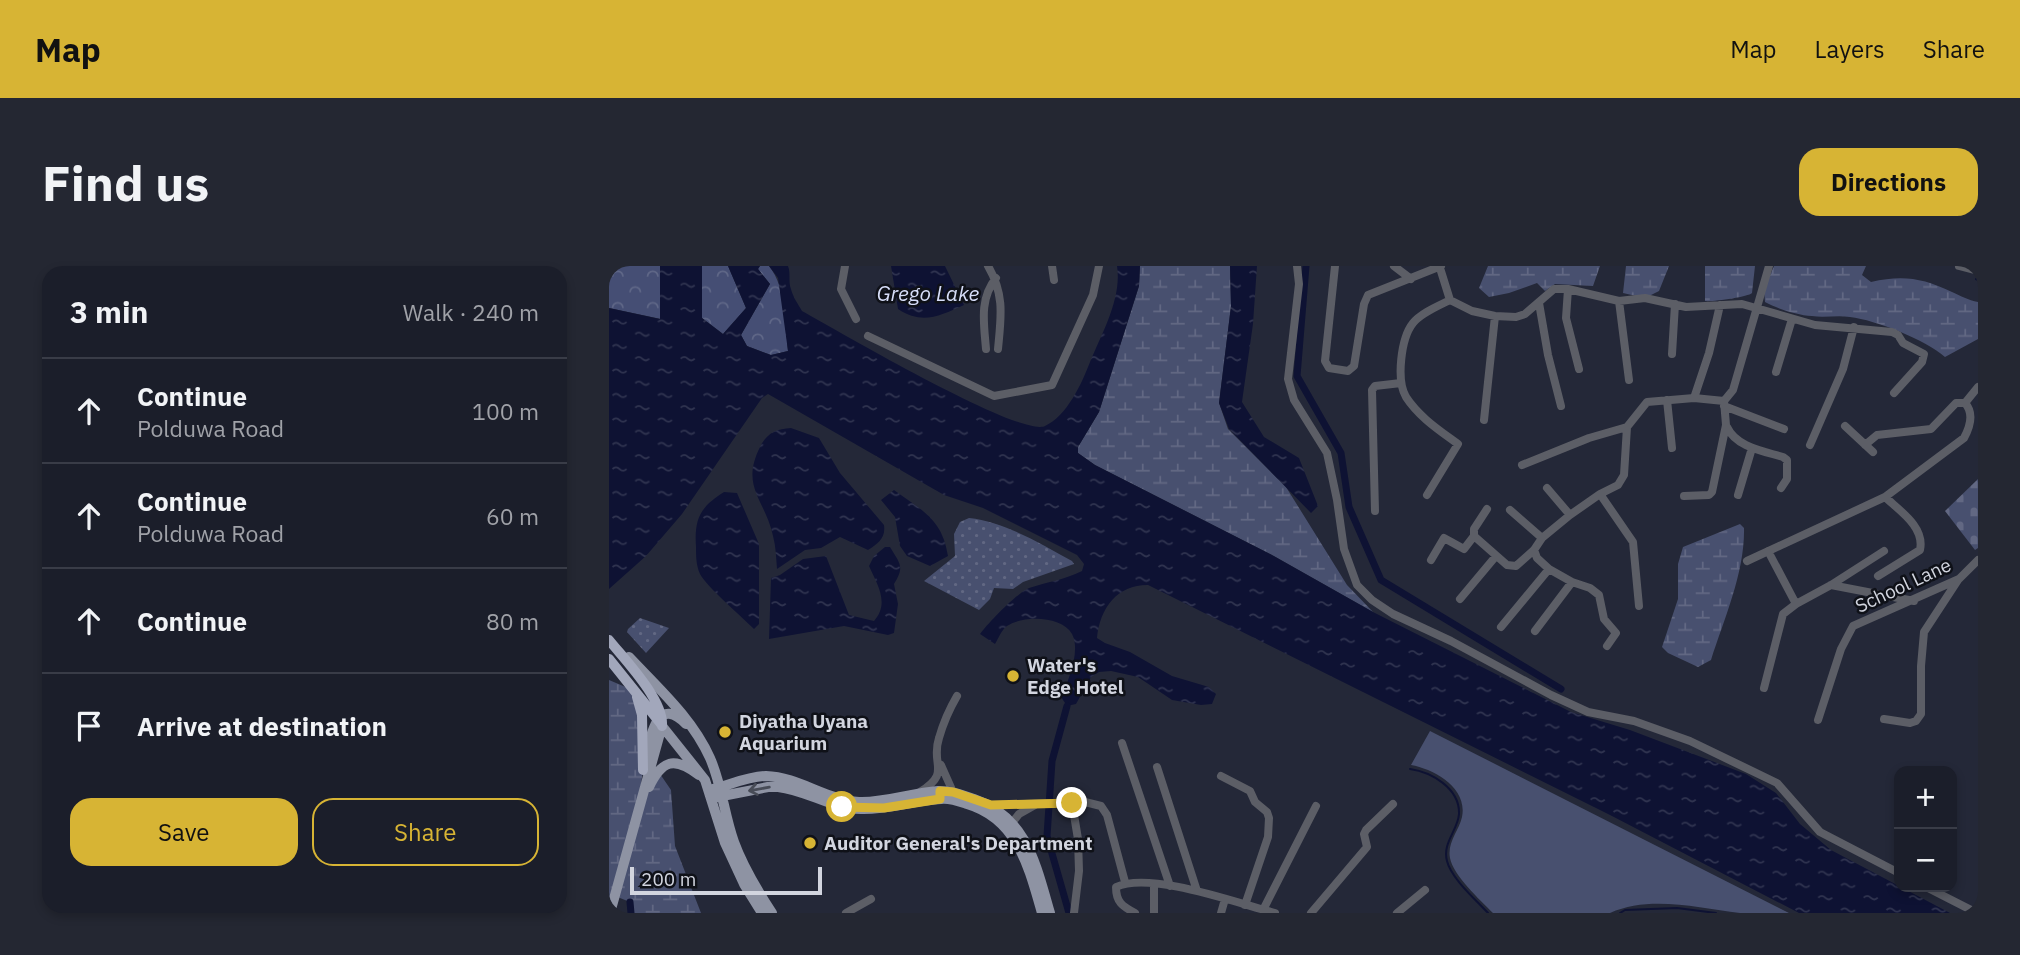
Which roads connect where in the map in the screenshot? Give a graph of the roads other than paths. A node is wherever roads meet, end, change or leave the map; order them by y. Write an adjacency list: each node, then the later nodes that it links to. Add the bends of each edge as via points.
1 (845, 266): 23 (street, via 841,289)
2 (988, 266): 12 (street)
3 (1052, 266): 14 (street)
4 (1099, 266): 26 (street, via 1093,295 1052,385 994,396)
5 (1297, 266): 111 (street, via 1289,379 1294,400 1327,453 1344,549 1357,585 1393,614 1551,695 1588,712 1634,721 1690,741 1777,783 1820,832)
6 (1335, 266): 13 (street, via 1325,361 1329,368 1348,371 1354,366 1368,295)
7 (1394, 266): 13 (street)
8 (1769, 266): 21 (street)
9 (1959, 266): 11 (street)
10 (1440, 267): 13 (street); 16 (street)
11 (1978, 271)
12 (996, 278): 27 (street, via 983,305); 28 (street, via 1002,311)
13 (1411, 279)
14 (1053, 280)
15 (1568, 289): 17 (street); 18 (street, via 1554,289); 30 (street, via 1566,318)
16 (1450, 300): 22 (street); 33 (street, via 1412,323 1403,346)
17 (1619, 300): 19 (street, via 1645,298); 32 (street)
18 (1539, 303): 22 (street, via 1516,317); 40 (street)
19 (1675, 304): 20 (street); 29 (street)
20 (1720, 305): 21 (street); 36 (street)
21 (1758, 307): 24 (street); 39 (street, via 1733,390)
22 (1495, 316): 41 (street)
23 (856, 319)
24 (1792, 319): 25 (street); 31 (street)
25 (1854, 327): 35 (street, via 1892,332 1924,354); 46 (street, via 1843,369)
26 (868, 336)
27 (986, 349)
28 (998, 349)
29 (1672, 354)
30 (1580, 369)
31 (1776, 372)
32 (1629, 380)
33 (1401, 383): 55 (street, via 1421,417 1458,444); 61 (street, via 1372,390)
34 (1978, 387): 38 (street)
35 (1894, 393)
36 (1694, 398): 37 (street); 39 (street)
37 (1667, 400): 44 (street, via 1647,402); 48 (street)
38 (1965, 403): 47 (street, via 1956,403 1926,431 1877,435); 58 (street, via 1970,417 1964,438)
39 (1724, 404): 42 (street); 45 (street)
40 (1562, 406)
41 (1485, 420)
42 (1726, 425): 49 (street, via 1731,437); 57 (street, via 1712,492)
43 (1845, 426): 47 (street)
44 (1627, 427): 51 (street); 54 (street, via 1624,475 1618,485)
45 (1784, 429)
46 (1810, 445)
47 (1865, 445): 50 (street)
48 (1672, 448)
49 (1752, 448): 53 (street, via 1787,460 1787,479); 56 (street)
50 (1873, 452)
51 (1522, 465)
52 (1547, 488): 62 (street)
53 (1781, 488)
54 (1600, 494): 62 (street); 80 (street, via 1633,542)
55 (1427, 495)
56 (1738, 495)
57 (1684, 496)
58 (1885, 497): 66 (street); 73 (street, via 1923,540 1920,550)
59 (1487, 509): 63 (street)
60 (1510, 510): 64 (street)
61 (1375, 511)
62 (1570, 515): 64 (street)
63 (1474, 536): 68 (street); 69 (street, via 1464,549 1444,538)
64 (1542, 538): 65 (street)
65 (1534, 551): 68 (street, via 1511,567); 72 (street)
66 (1768, 551): 71 (street); 79 (street)
67 (1884, 551): 76 (street)
68 (1496, 556): 77 (street)
69 (1431, 560)
70 (1978, 560): 74 (street, School Lane)
71 (1747, 561)
72 (1549, 569): 75 (street); 81 (street)
73 (1878, 576)
74 (1959, 579): 78 (street, School Lane); 89 (street, via 1924,632 1921,715 1910,723)
75 (1572, 582): 82 (street); 84 (street, via 1599,594 1604,619 1616,633)
76 (1831, 585): 78 (street); 79 (street)
77 (1460, 599)
78 (1914, 601): 91 (street, School Lane, via 1853,626)
79 (1796, 604): 86 (street, via 1783,614)
80 (1639, 606)
81 (1501, 627)
82 (1535, 631)
83 (609, 638): 90 (highway, via 653,697); 93 (main road, via 681,712)
84 (1607, 646)
85 (609, 659): 87 (highway)
86 (1764, 688)
87 (635, 691): 90 (highway); 96 (highway, via 642,715)
88 (957, 696): 94 (street, via 938,740)
89 (1884, 719)
90 (661, 720): 93 (main road, via 675,716 683,721); 96 (main road, via 652,728); 99 (main road); 109 (main road)
91 (1818, 720)
92 (1122, 743): 114 (street)
93 (705, 748): 99 (main road)
94 (937, 755): 97 (street); 100 (street)
95 (1157, 767): 116 (street)
96 (643, 770): 109 (main road)
97 (939, 772): 101 (street, via 933,784); 102 (street)
98 (1221, 776): 121 (street, via 1250,791 1269,818)
99 (714, 791): 103 (main road, via 778,787 860,810); 109 (main road, via 683,765 664,765); 124 (main road, via 725,843); 125 (main road, via 751,880)
100 (953, 792): 102 (main road); 107 (main road)
101 (918, 794): 102 (main road); 103 (main road)
102 (940, 795): 103 (main road); 110 (main road)
103 (896, 802)
104 (1041, 802): 105 (street); 107 (street); 110 (street)
105 (1072, 803): 112 (street, via 1101,806 1107,815); 128 (street, via 1079,871)
106 (1393, 804): 133 (street, via 1366,830 1367,847)
107 (991, 805): 110 (main road)
108 (1316, 806): 122 (street)
109 (638, 809): 123 (main road)
110 (1008, 822): 120 (main road)
111 (1894, 870)
112 (1125, 883): 113 (street); 129 (street, via 1116,887 1116,898)
113 (1154, 884): 114 (street); 130 (street)
114 (1170, 886): 116 (street)
115 (1425, 890): 134 (street)
116 (1197, 891): 119 (street)
117 (1936, 892): 135 (street)
118 (871, 899): 126 (street)
119 (1225, 899): 121 (street); 131 (street)
120 (1043, 906): 127 (main road)
121 (1248, 908): 122 (street)
122 (1263, 910): 132 (street)
123 (610, 913)
124 (762, 913)
125 (772, 913)
126 (846, 913)
127 (1050, 913)
128 (1074, 913)
129 (1135, 913)
130 (1154, 913)
131 (1221, 913)
132 (1275, 913)
133 (1311, 913)
134 (1397, 913)
135 (1977, 913)

